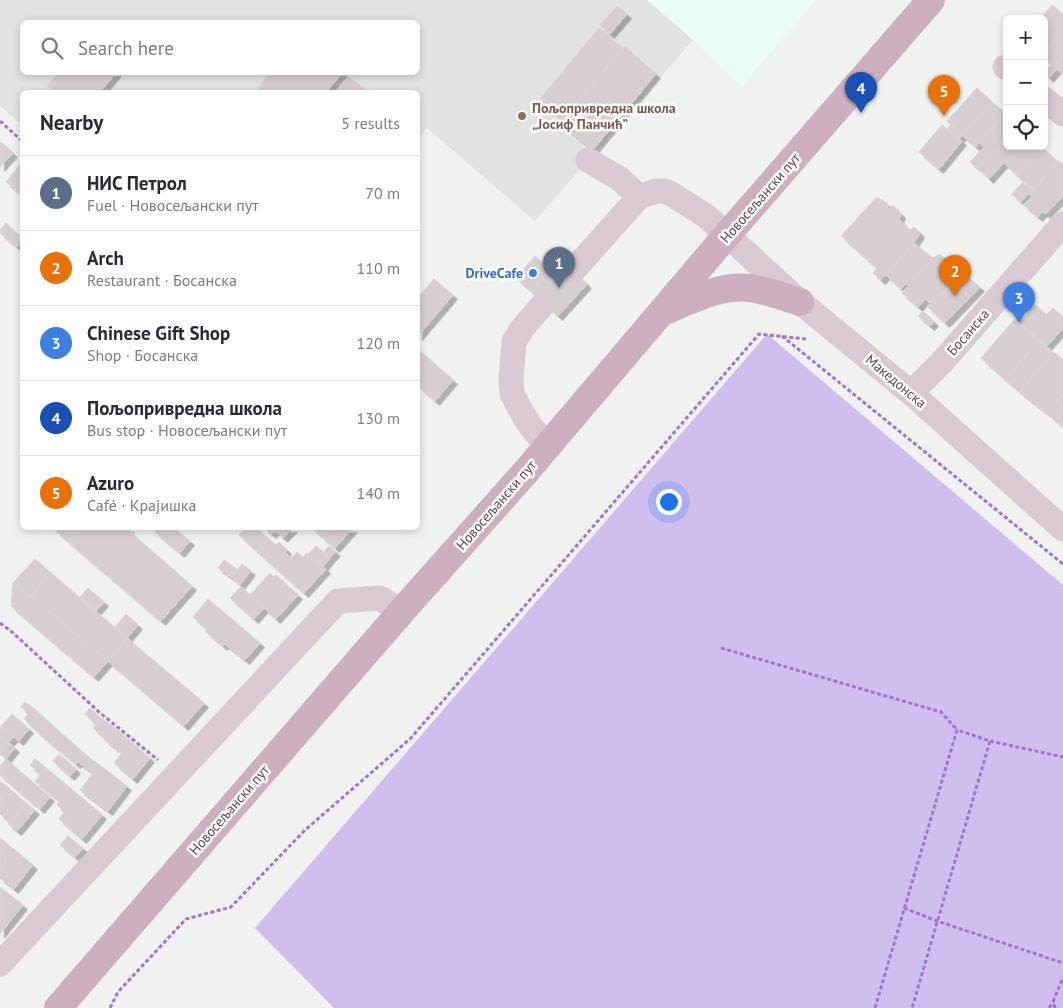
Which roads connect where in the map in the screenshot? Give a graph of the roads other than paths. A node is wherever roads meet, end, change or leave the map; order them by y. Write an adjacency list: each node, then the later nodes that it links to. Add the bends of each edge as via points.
1 (931, 0): 7 (main road, Новосељански пут)
2 (1048, 102): 3 (street)
3 (1063, 114)
4 (588, 160): 5 (street, via 620,179)
5 (639, 196): 7 (street, Македонска, via 664,191 706,216); 8 (street)
6 (1063, 224): 12 (street, Босанска)
7 (726, 236): 9 (street, Македонска); 11 (main road, Новосељански пут)
8 (573, 272)
9 (800, 302): 11 (main road, via 766,291 731,288); 12 (street, Македонска)
10 (544, 303): 13 (street, via 514,342 511,379 512,394 524,416)
11 (661, 313): 13 (main road, Новосељански пут)
12 (911, 393): 14 (street, Македонска)
13 (549, 445): 15 (main road, Новосељански пут)
14 (1063, 529)
15 (401, 612): 16 (street, via 380,598 338,601); 17 (main road, Новосељански пут)
16 (0, 964)
17 (58, 1008)

